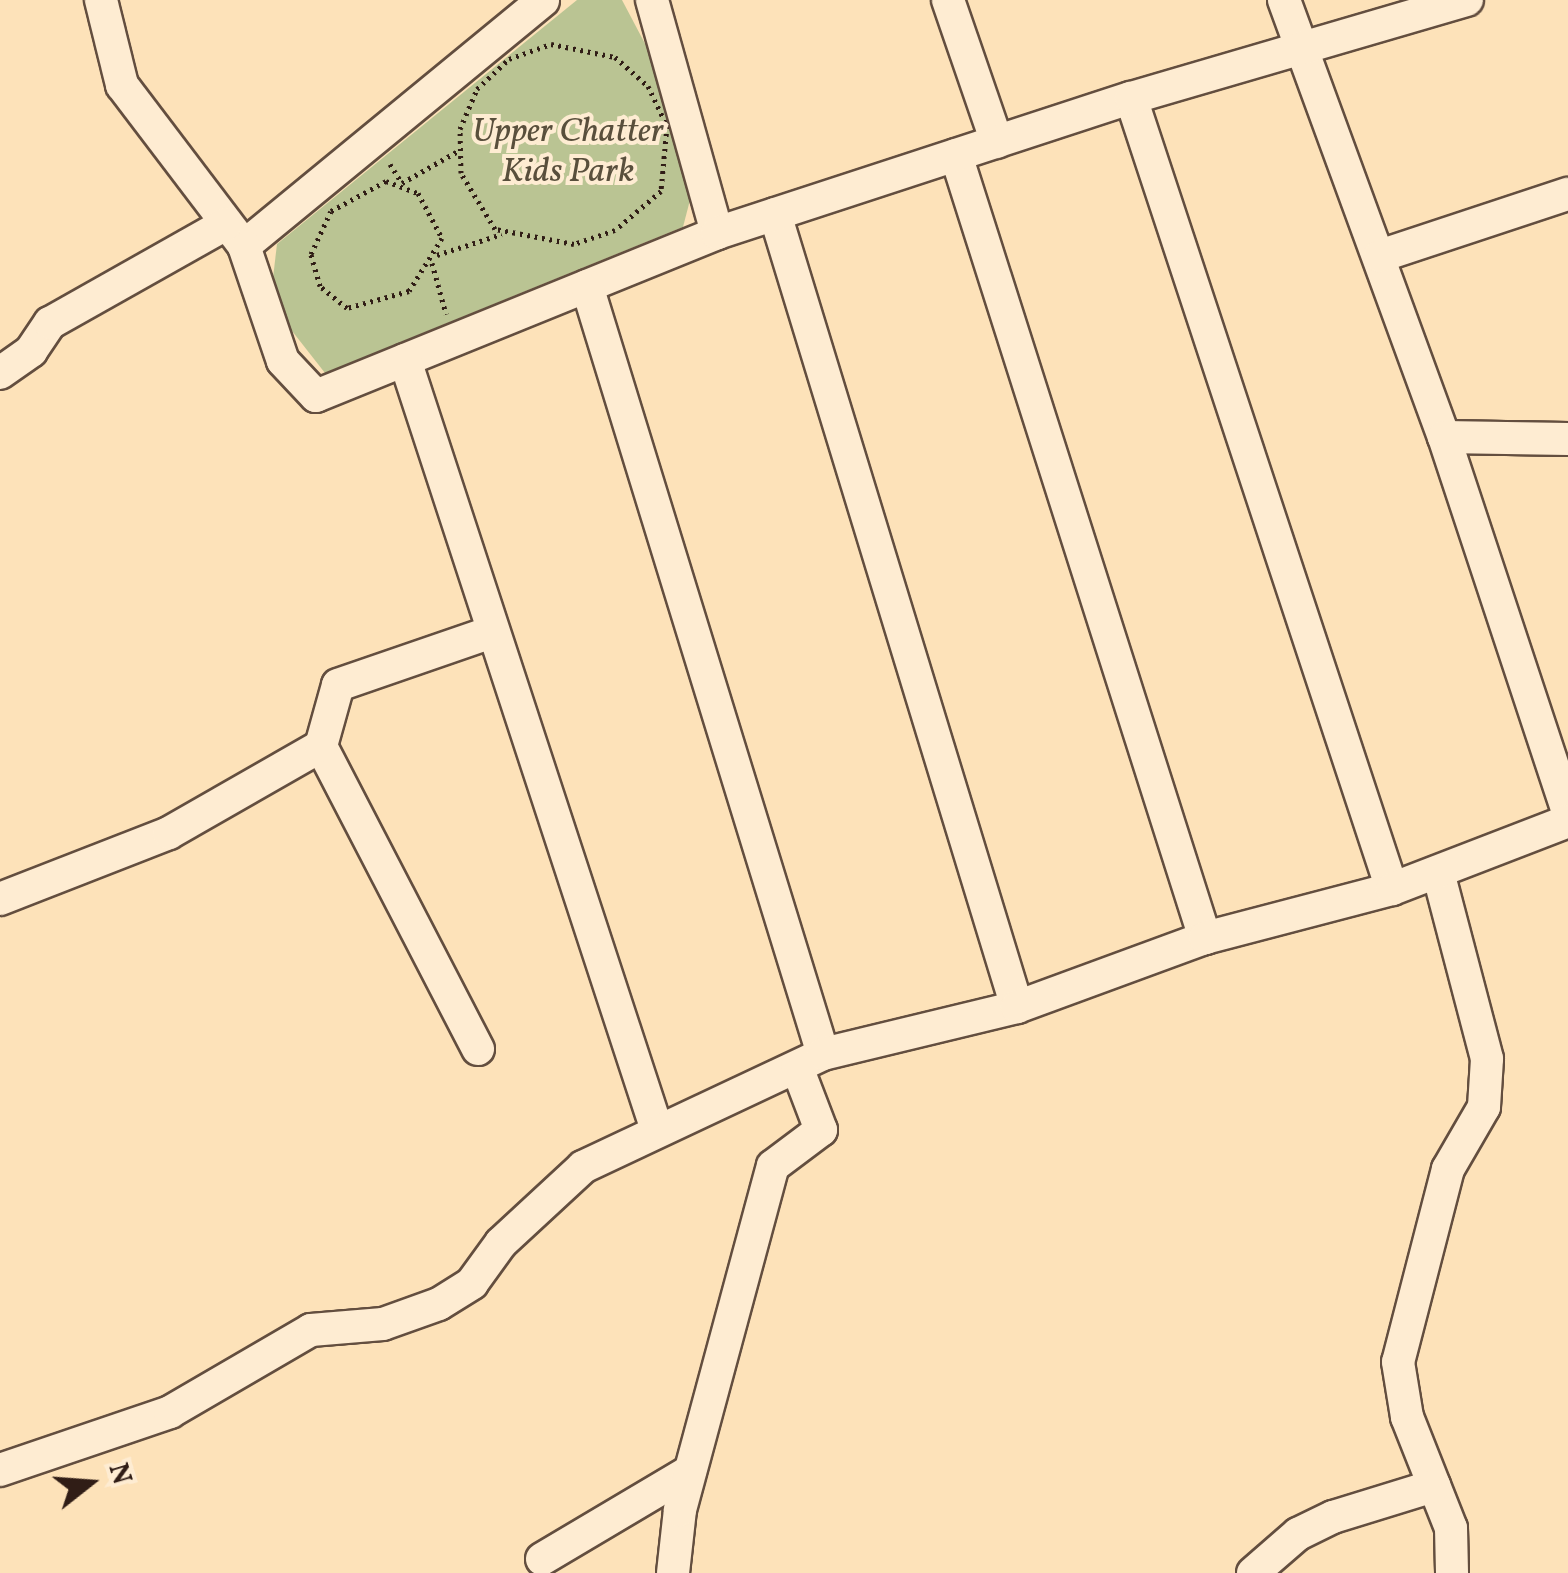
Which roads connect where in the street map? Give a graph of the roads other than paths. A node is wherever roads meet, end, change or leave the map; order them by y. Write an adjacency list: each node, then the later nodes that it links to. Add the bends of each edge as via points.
1 (101, 0): 15 (street, via 122,84)
2 (543, 0): 15 (street, via 373,140)
3 (652, 0): 14 (street)
4 (948, 0): 10 (street)
5 (1284, 0): 8 (street)
6 (1467, 0): 7 (street)
7 (1410, 6): 8 (street)
8 (1305, 44): 9 (street); 16 (street)
9 (1131, 98): 10 (street); 27 (street)
10 (997, 142): 11 (street)
11 (956, 155): 13 (street); 29 (street)
12 (1568, 194): 16 (street)
13 (775, 214): 14 (street); 30 (street)
14 (718, 233): 17 (street)
15 (235, 235): 18 (street, via 283,361 316,396); 19 (street, via 50,324 31,351)
16 (1380, 256): 20 (street)
17 (587, 286): 18 (street); 32 (street)
18 (405, 360): 22 (street)
19 (0, 373)
20 (1444, 437): 21 (street); 24 (street)
21 (1568, 439)
22 (492, 632): 23 (street, via 338,686); 33 (street)
23 (321, 746): 28 (street, via 169,832); 31 (street)
24 (1568, 812)
25 (1568, 821): 26 (street)
26 (1438, 872): 27 (street); 36 (street, via 1487,1060 1484,1108 1448,1169 1398,1362 1407,1416)
27 (1392, 889): 29 (street)
28 (0, 899)
29 (1205, 938): 30 (street)
30 (1017, 1007): 32 (street)
31 (478, 1049)
32 (810, 1061): 33 (street); 35 (street, via 821,1130 774,1166)
33 (656, 1130): 34 (street, via 583,1166 501,1243 472,1284 439,1304 383,1324 312,1330 170,1412)
34 (0, 1470)
35 (690, 1472): 37 (street); 38 (street)
36 (1434, 1486): 39 (street, via 1333,1517 1298,1534); 40 (street, via 1451,1528)
37 (542, 1560)
38 (673, 1573)
39 (1253, 1573)
40 (1452, 1573)

